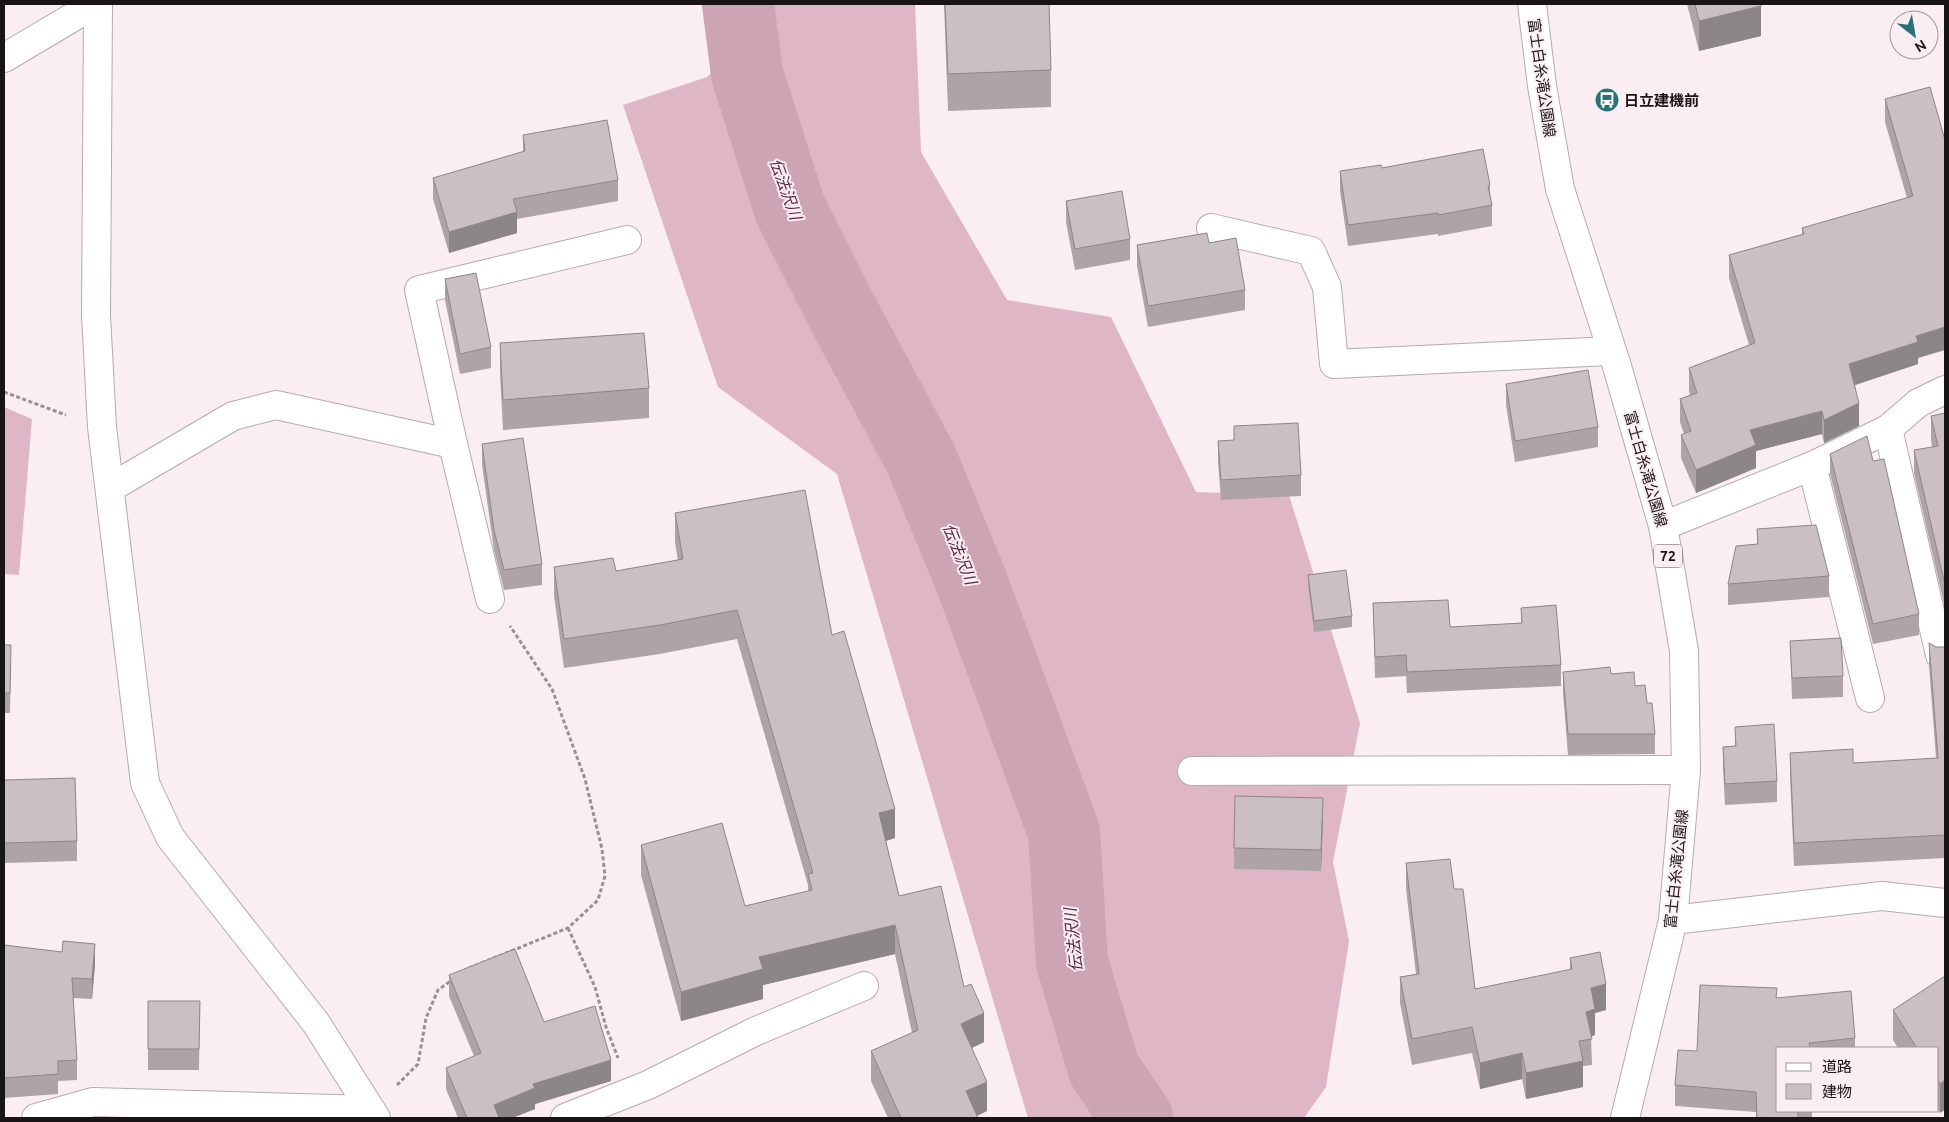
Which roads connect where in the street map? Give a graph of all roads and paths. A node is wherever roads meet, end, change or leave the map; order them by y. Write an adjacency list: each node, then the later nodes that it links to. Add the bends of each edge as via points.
1 (97, 4): 3 (street); 9 (street, via 96,315)
2 (1532, 4): 6 (street, 富士白糸滝公園線 / 72, via 1560,189)
3 (4, 58)
4 (1211, 228): 6 (street, via 1311,251 1327,287 1334,364)
5 (627, 240): 11 (street, via 419,290)
6 (1611, 351): 14 (street, 富士白糸滝公園線 / 72)
7 (1945, 390): 10 (street, via 1918,403)
8 (4, 392): 9 (path)
9 (102, 427): 13 (street)
10 (1888, 429): 12 (street); 16 (street)
11 (453, 444): 13 (street, via 276,405 233,416); 15 (street)
12 (1812, 466): 14 (street); 17 (street)
13 (110, 488): 27 (street, via 145,783 170,837 316,1023)
14 (1663, 526): 18 (street, 富士白糸滝公園線 / 72, via 1684,651)
15 (490, 599): 22 (path, via 552,689 585,779 602,850 605,876 598,900)
16 (1940, 655)
17 (1870, 698)
18 (1686, 770): 19 (street); 21 (street, 富士白糸滝公園線 / 72)
19 (1192, 771)
20 (1945, 903): 21 (street, via 1882,896)
21 (1673, 920): 30 (street, 富士白糸滝公園線 / 72)
22 (568, 928): 23 (path); 26 (path, via 595,987 606,1027)
23 (464, 971)
24 (458, 976): 27 (path, via 438,990 426,1018 418,1064)
25 (864, 986): 26 (street, via 756,1031)
26 (632, 1092): 29 (street)
27 (374, 1114): 28 (street, via 93,1102)
28 (36, 1118)
29 (565, 1118)
30 (1625, 1118)

